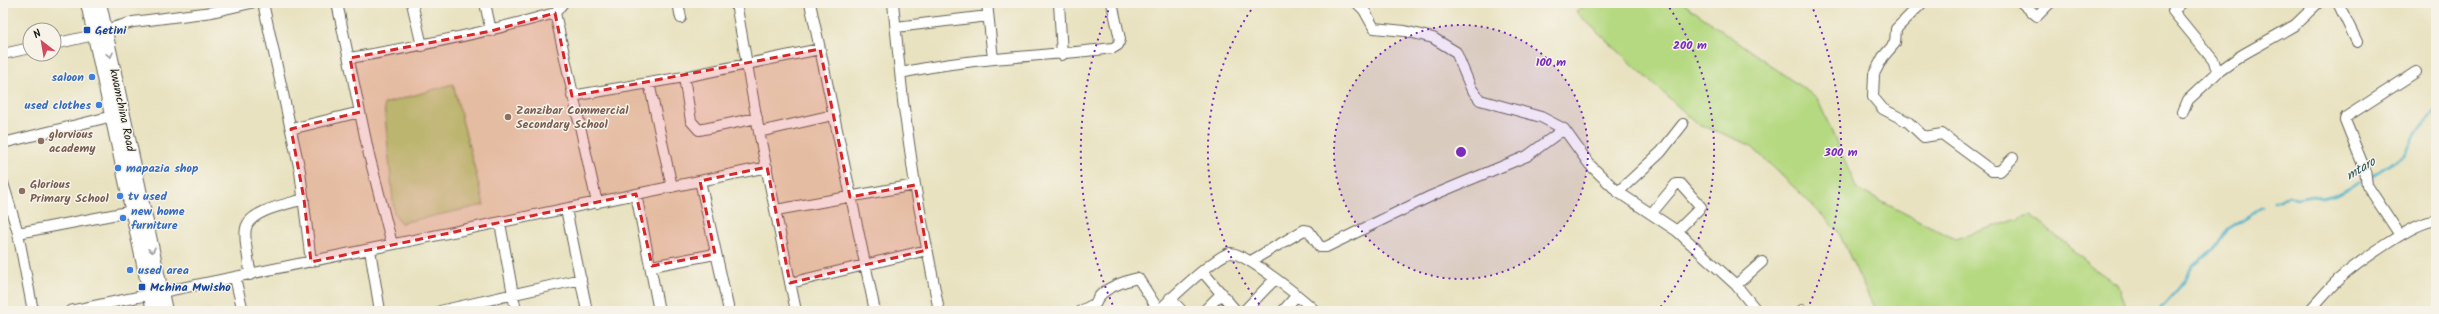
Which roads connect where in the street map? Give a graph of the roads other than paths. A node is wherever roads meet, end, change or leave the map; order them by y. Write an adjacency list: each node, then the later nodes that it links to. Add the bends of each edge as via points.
1 (88, 3): 29 (main road, kwamchina Road)
2 (99, 3): 29 (main road, kwamchina Road)
3 (251, 3): 23 (street)
4 (263, 3): 52 (street)
5 (337, 3): 37 (street)
6 (412, 3): 32 (street)
7 (485, 3): 28 (street)
8 (563, 3): 24 (street)
9 (678, 3): 26 (street)
10 (736, 3): 39 (street)
11 (810, 3): 33 (street)
12 (893, 3): 27 (street)
13 (987, 3): 25 (street)
14 (1059, 3): 36 (street)
15 (1112, 3): 36 (street, via 1120,39 1118,45 1113,48)
16 (1357, 3): 54 (street, via 1361,5 1374,28 1405,31 1433,38 1456,52 1471,88 1480,100 1541,117)
17 (1922, 3): 57 (street, via 1896,29 1895,43 1883,57 1874,74 1873,97 1882,109 1908,122 1924,137 1942,134 1992,170 2000,171)
18 (2022, 3): 19 (street, via 2037,16)
19 (2050, 3)
20 (2182, 3): 40 (street, via 2173,11 2209,54)
21 (2318, 3): 40 (street, via 2295,25)
22 (2338, 3): 31 (street)
23 (224, 6): 29 (street, via 133,22)
24 (555, 13): 28 (street); 45 (street)
25 (988, 16): 27 (street); 38 (street)
26 (681, 18)
27 (896, 27): 42 (street)
28 (491, 31): 32 (street)
29 (99, 32): 30 (street); 49 (main road, kwamchina Road); 53 (main road, kwamchina Road, one-way to 53)
30 (62, 42)
31 (2357, 42)
32 (422, 46): 37 (street)
33 (820, 49): 39 (street); 48 (street)
34 (22, 50): 35 (street)
35 (3, 54)
36 (1062, 55): 38 (street)
37 (350, 58): 46 (street)
38 (993, 59): 42 (street, via 941,64)
39 (748, 64): 43 (street); 50 (street)
40 (2218, 72): 47 (street, via 2188,100)
41 (2416, 72): 76 (street, via 2346,116 2345,120 2365,170 2365,178)
42 (901, 73): 60 (street)
43 (684, 77): 44 (street); 50 (street, via 691,121 699,130)
44 (649, 83): 45 (street); 62 (street)
45 (572, 96): 67 (street)
46 (360, 112): 52 (street); 77 (street)
47 (2183, 112)
48 (833, 115): 55 (street); 65 (street)
49 (112, 116): 53 (main road, kwamchina Road); 56 (street)
50 (757, 118): 55 (street)
51 (1683, 124): 63 (street, via 1660,152)
52 (291, 129): 66 (street)
53 (121, 130): 70 (main road, kwamchina Road); 94 (main road, kwamchina Road, one-way to 94)
54 (1564, 130): 63 (street, via 1590,165); 81 (street, via 1528,156 1431,196 1326,247 1320,248 1309,231 1304,230)
55 (759, 132): 58 (street)
56 (3, 143)
57 (2013, 158)
58 (767, 167): 59 (street); 69 (street)
59 (700, 181): 62 (street); 80 (street)
60 (915, 185): 65 (street); 79 (street)
61 (3, 186): 75 (street)
62 (672, 186): 64 (street)
63 (1618, 192): 71 (street)
64 (636, 194): 67 (street); 85 (street)
65 (850, 197): 69 (street); 84 (street)
66 (304, 199): 82 (street); 87 (street, via 256,214 249,220 245,229)
67 (597, 203): 68 (street)
68 (566, 209): 73 (street); 89 (street)
69 (776, 210): 91 (street)
70 (133, 211): 75 (street); 94 (main road, kwamchina Road)
71 (1651, 214): 74 (street); 74 (street, via 1676,184 1681,184 1701,206)
72 (2436, 221): 76 (street, via 2427,221)
73 (500, 223): 77 (street); 95 (street)
74 (1677, 231): 92 (street)
75 (18, 233): 98 (street)
76 (2400, 235): 121 (street, via 2338,280)
77 (392, 244): 78 (street)
78 (370, 250): 82 (street); 103 (street)
79 (927, 250): 84 (street); 111 (street)
80 (715, 254): 85 (street); 108 (street)
81 (1251, 261): 86 (street, via 1228,253); 90 (street)
82 (310, 262): 87 (street)
83 (1762, 262): 92 (street)
84 (865, 264): 91 (street); 110 (street)
85 (652, 266): 107 (street)
86 (1203, 272): 93 (street); 97 (street)
87 (250, 275): 88 (street)
88 (235, 278): 94 (street); 102 (street)
89 (581, 279): 95 (street); 106 (street)
90 (1275, 279): 96 (street); 117 (street)
91 (790, 283): 109 (street)
92 (1736, 286): 120 (street)
93 (1222, 293): 115 (street); 116 (street)
94 (156, 294): 99 (street); 100 (main road, kwamchina Road); 101 (main road, kwamchina Road)
95 (512, 295): 104 (street); 105 (street)
96 (1296, 296): 118 (street); 119 (street)
97 (1170, 298): 113 (street); 114 (street)
98 (33, 311)
99 (70, 311)
100 (154, 311)
101 (165, 311)
102 (243, 311)
103 (380, 311)
104 (444, 311)
105 (516, 311)
106 (587, 311)
107 (659, 311)
108 (729, 311)
109 (796, 311)
110 (875, 311)
111 (939, 311)
112 (1081, 311): 113 (street, via 1096,303 1102,291 1138,278)
113 (1159, 311)
114 (1182, 311)
115 (1204, 311)
116 (1236, 311)
117 (1244, 311)
118 (1283, 311)
119 (1315, 311)
120 (1757, 311)
121 (2309, 311)

